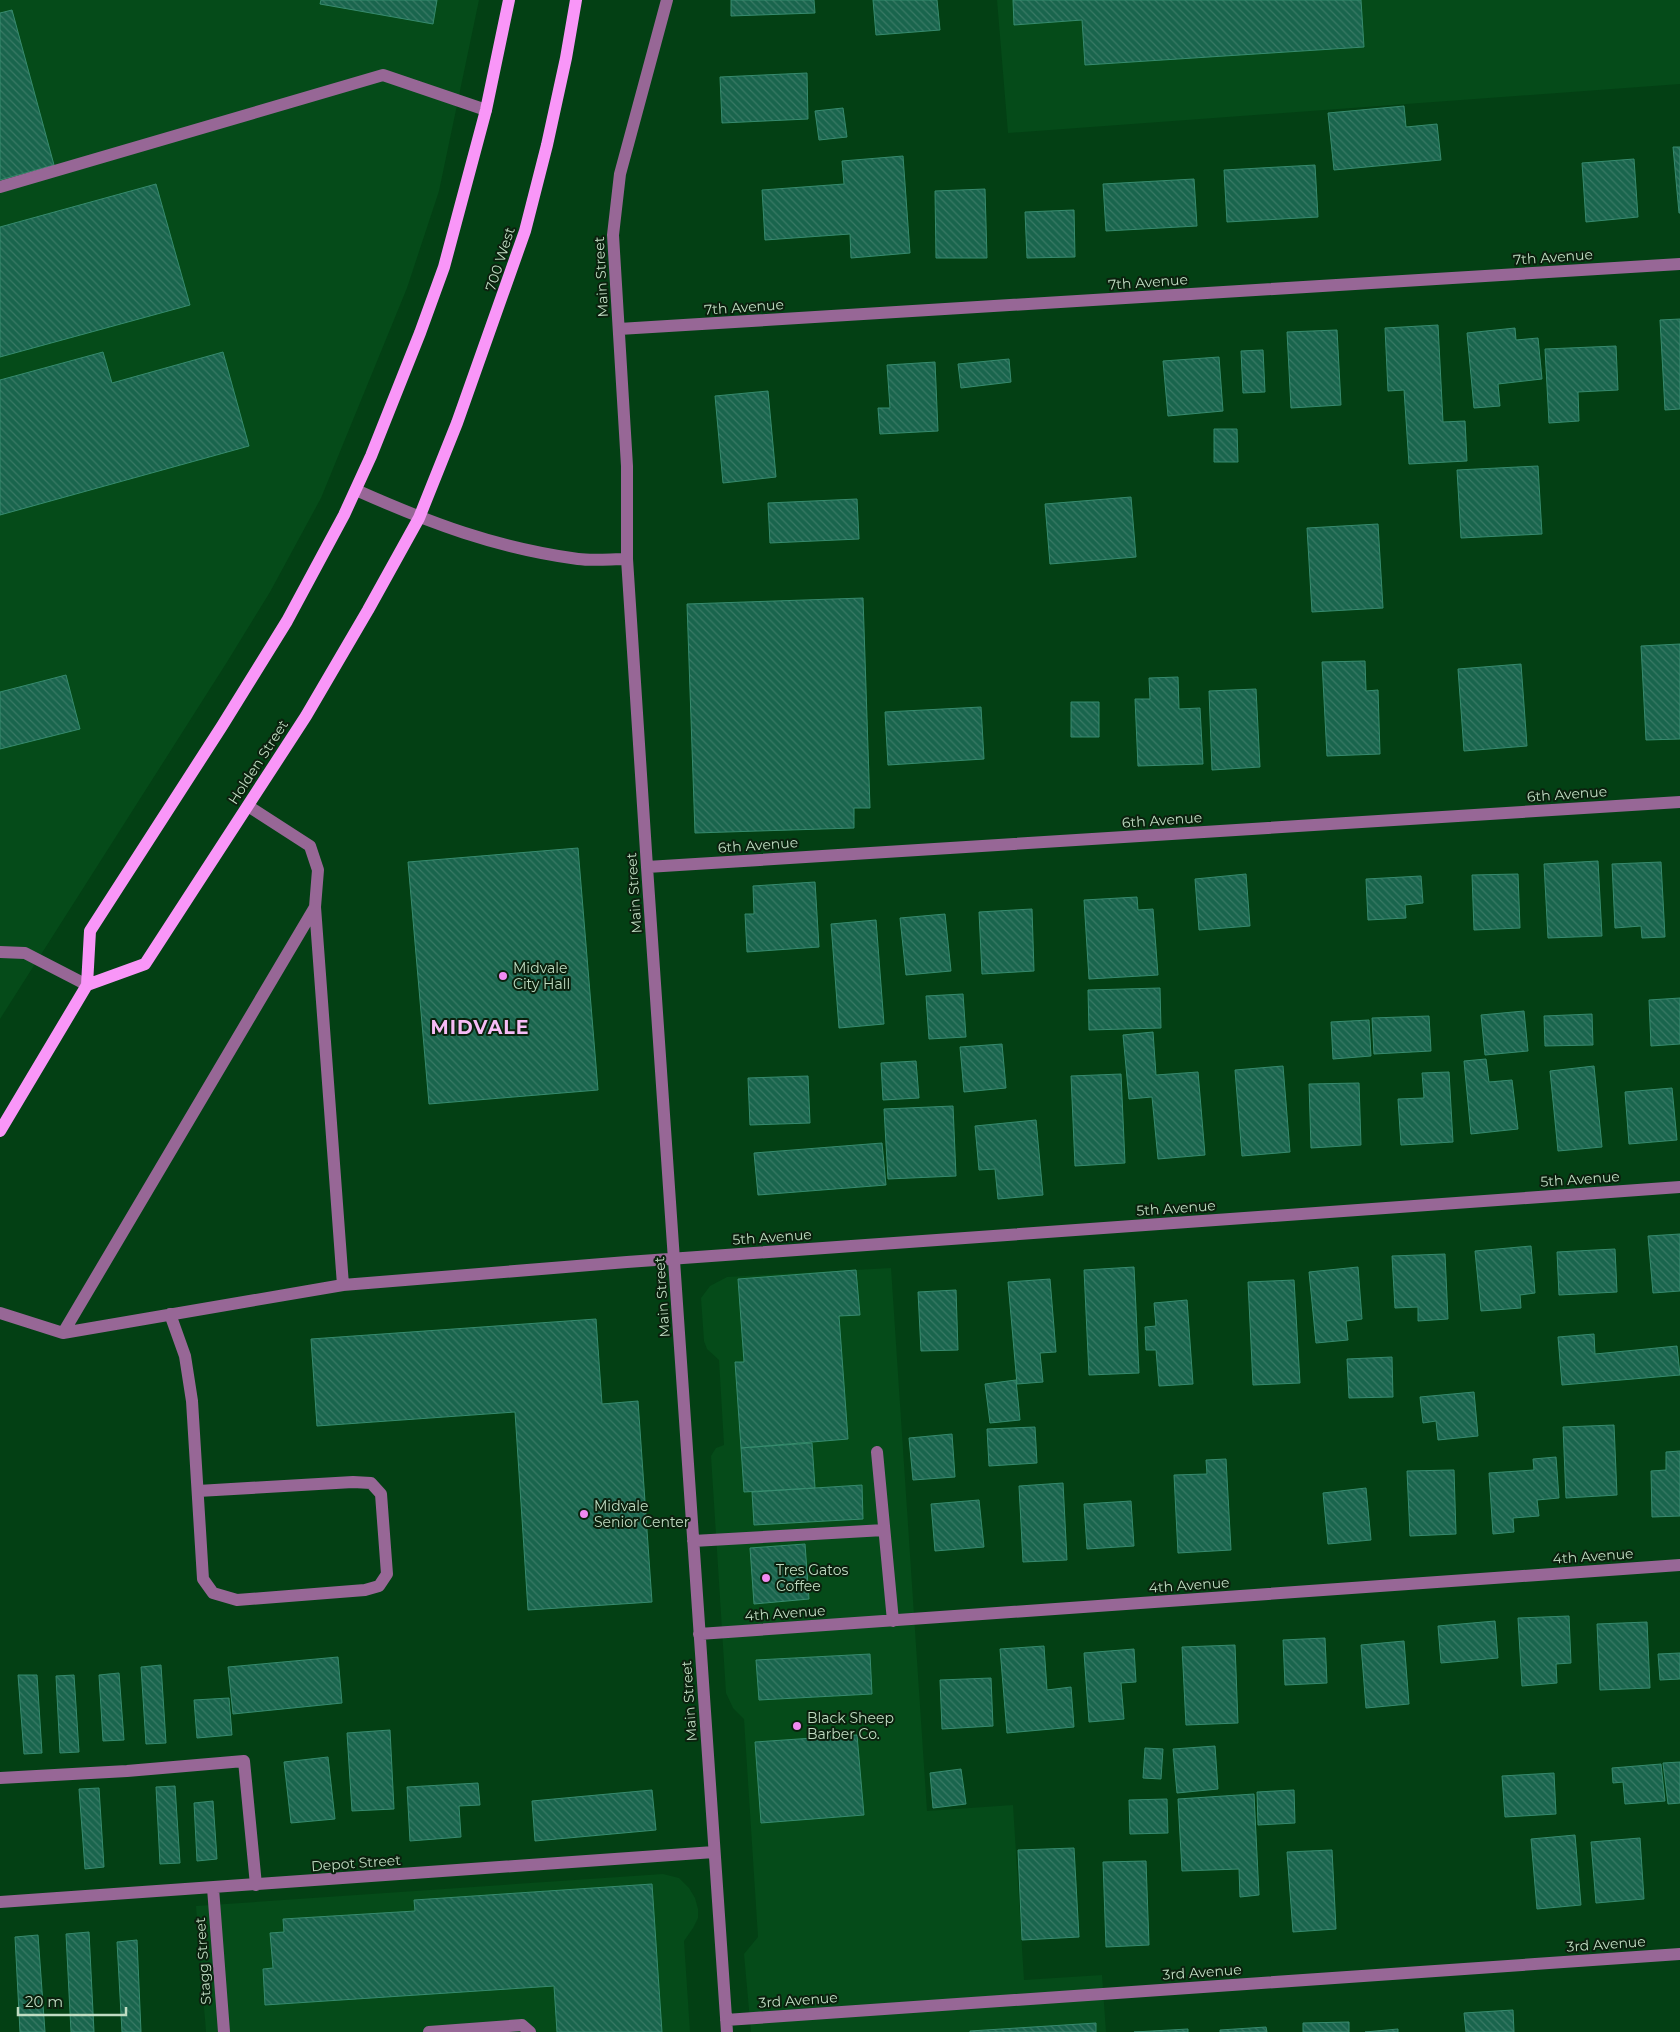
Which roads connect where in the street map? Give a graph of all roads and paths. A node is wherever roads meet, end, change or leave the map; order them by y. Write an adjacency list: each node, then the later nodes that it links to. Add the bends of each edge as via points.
1 (509, 0): 4 (main road)
2 (576, 0): 9 (main road, 700 West, via 547,145 525,231 460,415)
3 (667, 0): 7 (street, Main Street, via 620,174 613,235)
4 (486, 110): 5 (street, via 383,75); 8 (main road, via 444,267)
5 (0, 187)
6 (1680, 264): 7 (street, 7th Avenue)
7 (619, 330): 10 (street, Main Street, via 627,466)
8 (356, 490): 9 (street); 16 (main road, via 282,629 90,931)
9 (419, 518): 10 (street, via 469,536 528,550 580,559); 12 (main road, Holden Street, via 306,716)
10 (627, 560): 13 (street, Main Street)
11 (1680, 802): 13 (street, 6th Avenue)
12 (248, 806): 14 (street, via 310,846 318,870); 16 (main road, Holden Street, via 145,964)
13 (647, 867): 19 (street, Main Street)
14 (315, 907): 20 (street); 23 (street)
15 (0, 952): 16 (street, via 26,953)
16 (87, 985): 17 (main road)
17 (0, 1131)
18 (1680, 1187): 19 (street, 5th Avenue)
19 (674, 1259): 20 (street, 5th Avenue); 27 (street, Main Street)
20 (343, 1285): 22 (street, 5th Avenue)
21 (0, 1314): 23 (street)
22 (170, 1314): 23 (street, 5th Avenue); 25 (street, via 185,1356 191,1392)
23 (63, 1333)
24 (877, 1452): 26 (street)
25 (198, 1491): 25 (street, via 203,1579 213,1593 237,1600 365,1590 379,1586 387,1574 381,1494 371,1483)
26 (884, 1530): 27 (street); 29 (street)
27 (693, 1541): 30 (street, Main Street)
28 (1680, 1565): 29 (street, 4th Avenue)
29 (893, 1621): 30 (street, 4th Avenue)
30 (699, 1634): 32 (street, Main Street)
31 (0, 1778): 33 (street, via 244,1762)
32 (714, 1852): 33 (street, Depot Street); 37 (street, Main Street)
33 (256, 1885): 34 (street, Depot Street)
34 (213, 1888): 35 (street, Depot Street); 38 (street, Stagg Street)
35 (0, 1902)
36 (1680, 1954): 37 (street, 3rd Avenue)
37 (727, 2026)
38 (224, 2032)
39 (429, 2032): 40 (street, via 522,2025)
40 (530, 2032)

